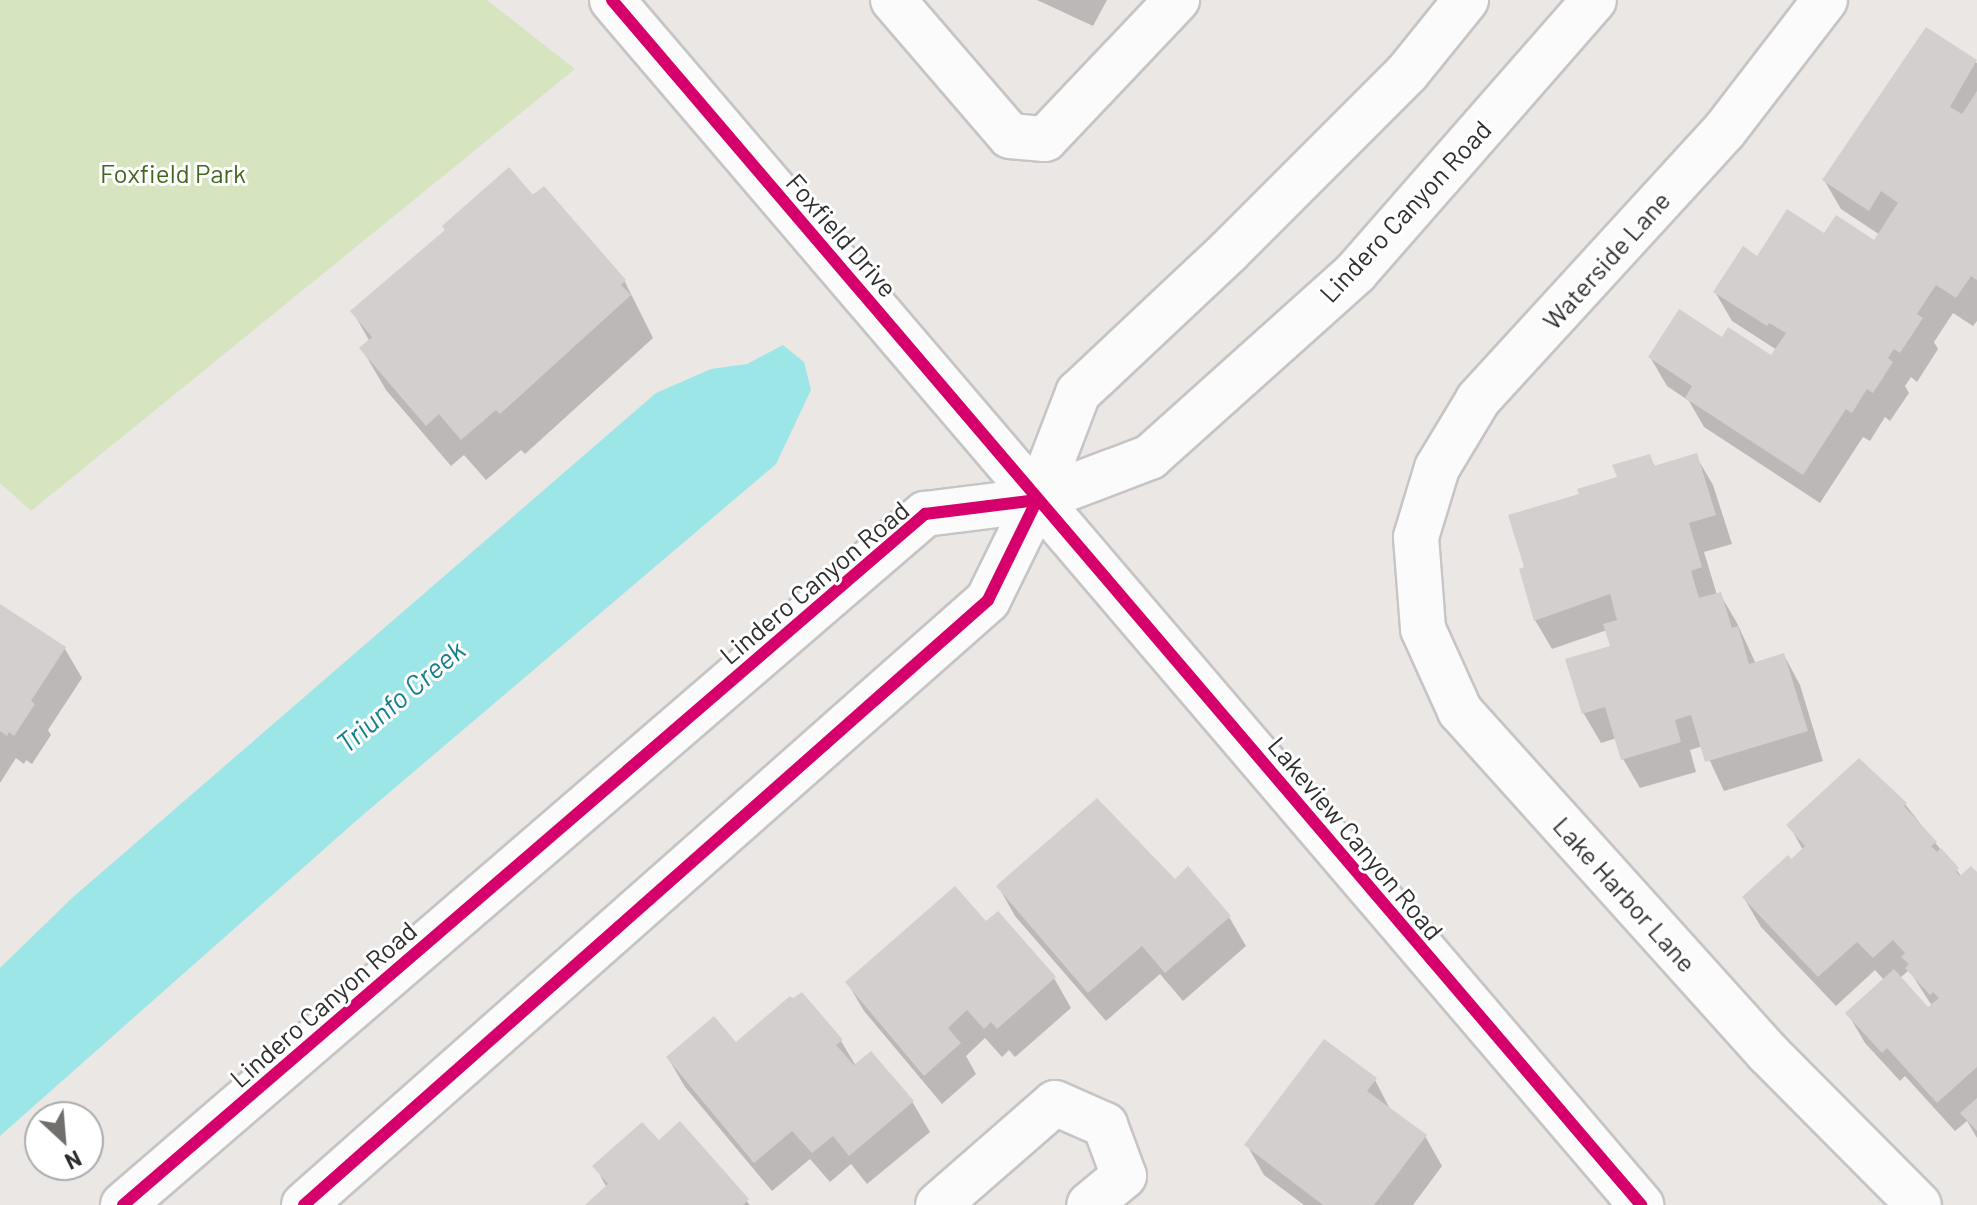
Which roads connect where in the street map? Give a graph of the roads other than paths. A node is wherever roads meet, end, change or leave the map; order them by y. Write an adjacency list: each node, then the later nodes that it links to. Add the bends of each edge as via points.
1 (612, 0): 7 (street, Foxfield Drive)
2 (893, 0): 3 (street, via 1010,136 1045,139)
3 (1177, 0)
4 (1466, 0): 7 (street, via 1396,85 1078,393)
5 (1594, 0): 7 (street, Lindero Canyon Road, via 1356,272 1184,427 1150,457)
6 (1825, 0): 8 (street, Waterside Lane, via 1725,130 1478,400 1437,468)
7 (1037, 500): 9 (street, Lindero Canyon Road, via 925,514); 10 (street, via 988,600); 13 (street, Lakeview Canyon Road)
8 (1416, 537): 14 (street, Lake Harbor Lane, via 1423,629 1460,711 1768,1053)
9 (123, 1205)
10 (304, 1205)
11 (938, 1205): 12 (street, via 1055,1103 1105,1125 1124,1176)
12 (1089, 1205)
13 (1641, 1205)
14 (1919, 1205)

